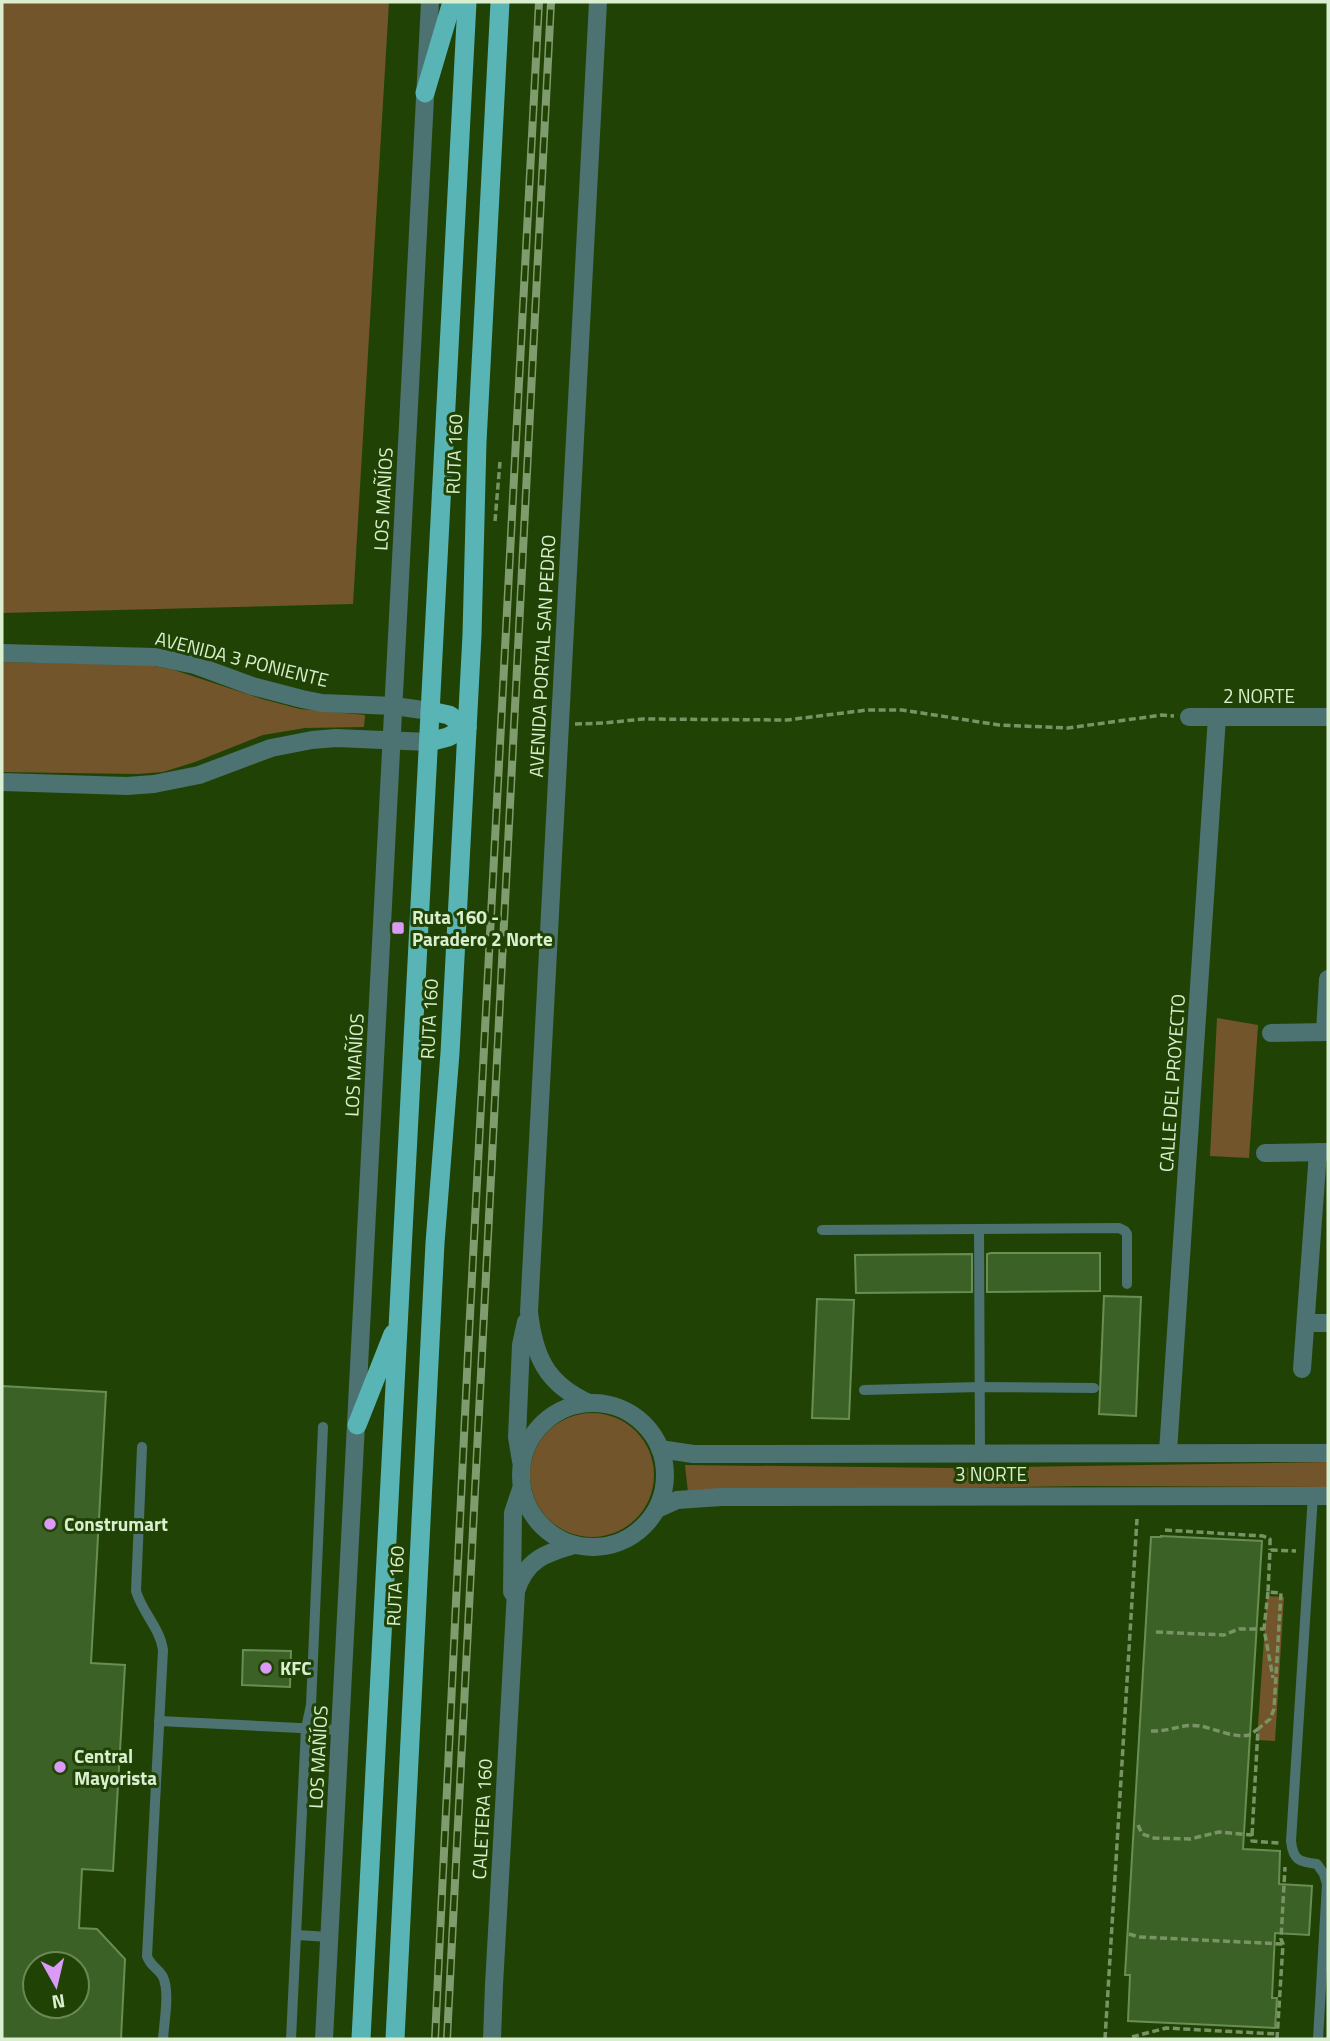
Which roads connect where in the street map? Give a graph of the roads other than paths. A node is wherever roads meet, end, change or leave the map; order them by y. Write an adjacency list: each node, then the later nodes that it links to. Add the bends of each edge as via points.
1 (430, 2): 6 (street, LOS MAÑÍOS)
2 (452, 2): 6 (highway)
3 (467, 2): 9 (highway, RUTA 160)
4 (500, 2): 13 (highway, RUTA 160)
5 (598, 2): 25 (street, AVENIDA PORTAL SAN PEDRO)
6 (425, 93): 8 (street, LOS MAÑÍOS)
7 (2, 653): 8 (street, AVENIDA 3 PONIENTE, via 155,657 302,699)
8 (394, 706): 9 (street, AVENIDA 3 PONIENTE); 14 (street, LOS MAÑÍOS)
9 (430, 710): 13 (highway); 15 (highway, RUTA 160)
10 (1189, 717): 11 (street, 2 NORTE)
11 (1217, 717): 12 (street, 2 NORTE); 38 (street, CALLE DEL PROYECTO)
12 (1328, 717)
13 (467, 727): 15 (highway); 56 (highway, RUTA 160, via 435,1243)
14 (392, 741): 15 (street); 16 (street, via 336,738 289,744 199,775 154,784); 34 (street, LOS MAÑÍOS)
15 (429, 742): 26 (highway, RUTA 160)
16 (2, 782)
17 (1328, 979): 19 (street)
18 (1271, 1032): 19 (street)
19 (1326, 1032)
20 (1323, 1152): 21 (street); 27 (street)
21 (1265, 1153)
22 (979, 1229): 23 (lane); 24 (lane, via 1122,1229 1128,1238); 30 (lane)
23 (822, 1230)
24 (1127, 1284)
25 (528, 1312): 33 (street, AVENIDA PORTAL SAN PEDRO, via 546,1371 563,1389); 41 (street, AVENIDA PORTAL SAN PEDRO, via 521,1345 517,1437)
26 (400, 1317): 34 (highway); 55 (highway, RUTA 160)
27 (1306, 1323): 28 (street); 29 (street)
28 (1328, 1323)
29 (1302, 1369)
30 (979, 1387): 31 (lane); 32 (lane); 39 (lane)
31 (1094, 1388)
32 (864, 1390)
33 (589, 1403): 37 (street, via 632,1415 649,1430); 41 (street, via 545,1421)
34 (357, 1425): 49 (street, LOS MAÑÍOS)
35 (323, 1427): 48 (lane, via 311,1705)
36 (142, 1447): 47 (lane, via 136,1591 162,1640)
37 (660, 1449): 39 (street, 3 NORTE, via 693,1454); 44 (street, via 665,1479)
38 (1168, 1452): 39 (street, 3 NORTE); 40 (street, 3 NORTE)
39 (980, 1453)
40 (1328, 1453)
41 (521, 1462): 42 (street)
42 (521, 1489): 45 (street, via 540,1525); 46 (street, CALETERA 160, via 513,1513)
43 (1321, 1496): 44 (street, 3 NORTE, via 721,1497 677,1500); 58 (lane, via 1310,1551 1289,1844 1302,1862 1317,1864 1327,1884)
44 (657, 1508): 45 (street, via 648,1522 622,1541 590,1548)
45 (574, 1545): 46 (street, CALETERA 160, via 532,1564 519,1581)
46 (514, 1602): 57 (street, CALETERA 160)
47 (159, 1721): 48 (lane); 52 (lane, via 146,1956 163,1975 166,1987)
48 (306, 1728): 49 (lane); 50 (lane)
49 (341, 1730): 51 (street, LOS MAÑÍOS)
50 (297, 1935): 51 (lane); 53 (lane)
51 (329, 1937): 54 (street, LOS MAÑÍOS)
52 (163, 2039)
53 (291, 2039)
54 (324, 2039)
55 (361, 2039)
56 (395, 2039)
57 (492, 2039)
58 (1318, 2039)

